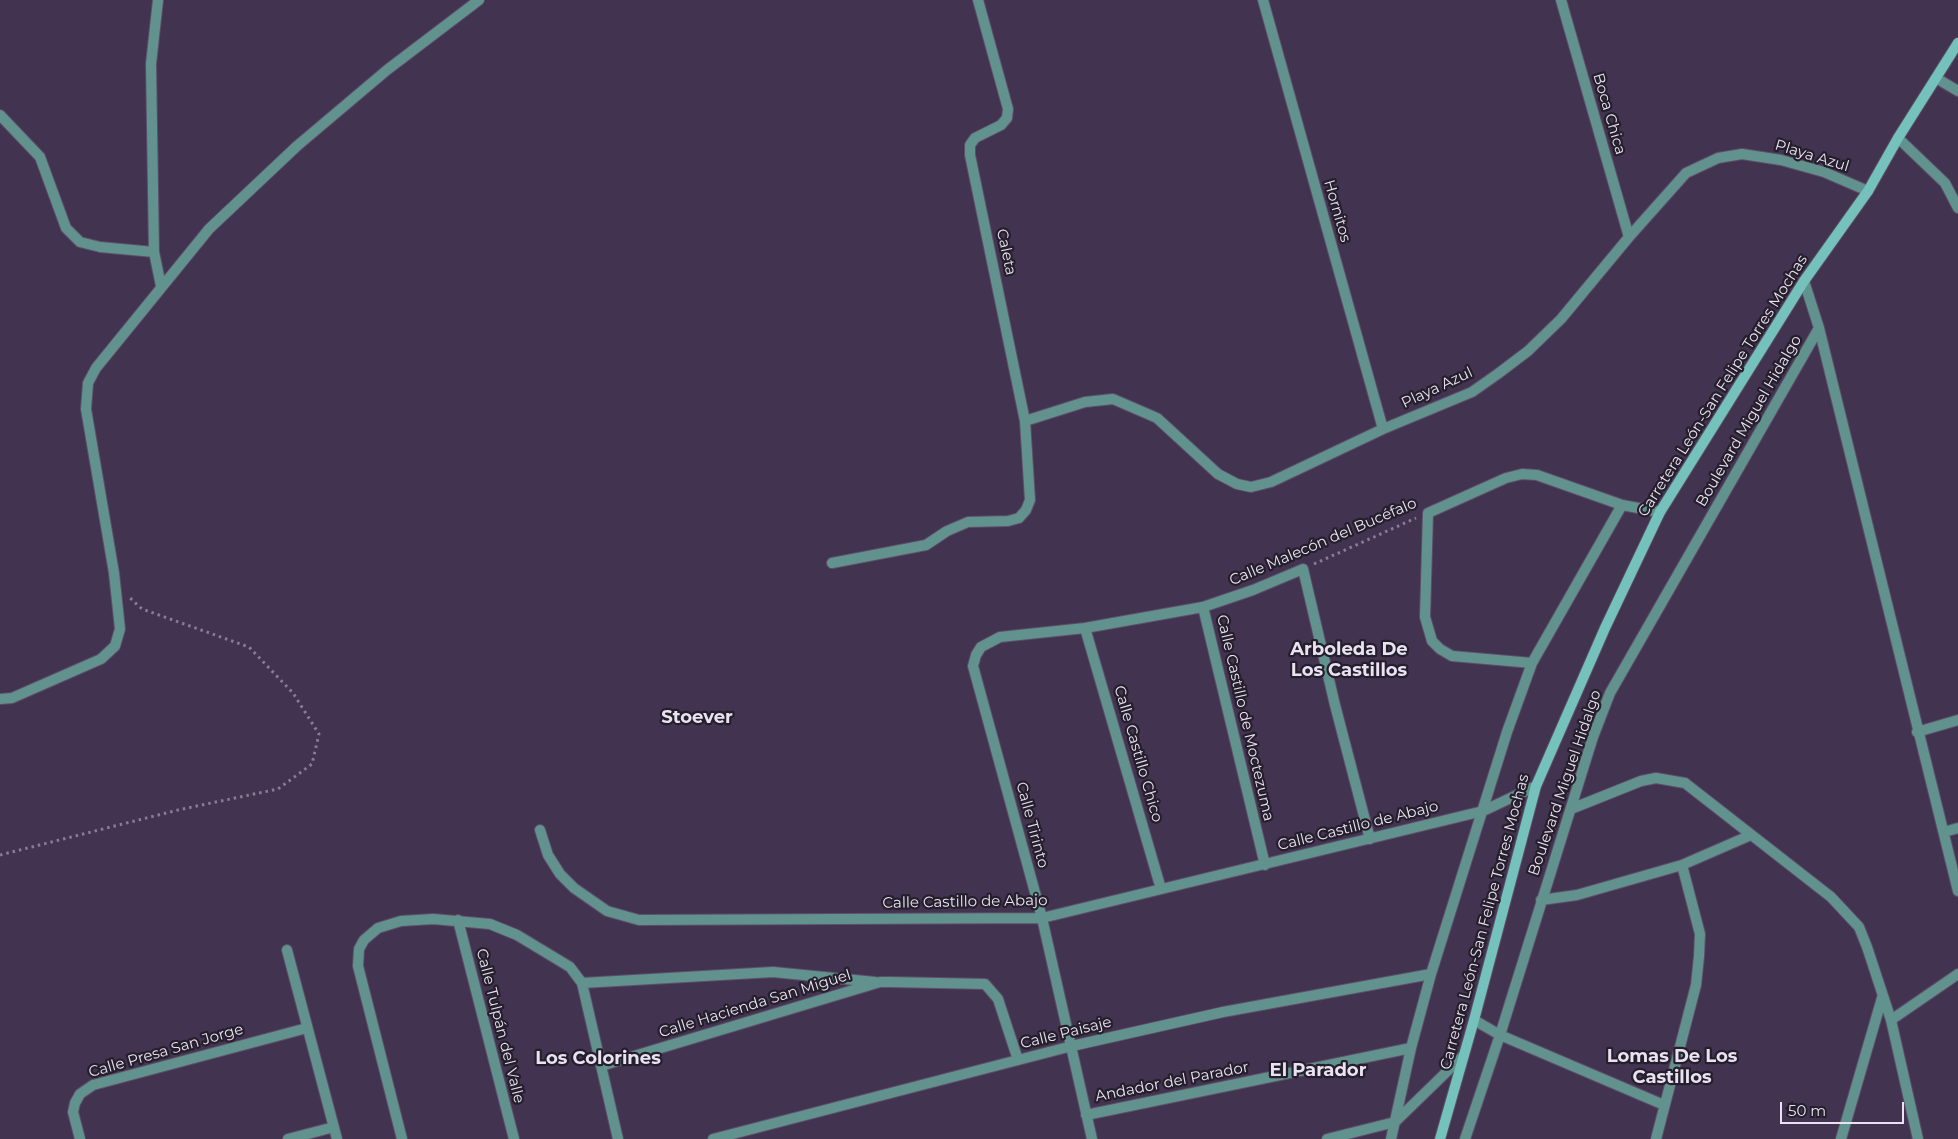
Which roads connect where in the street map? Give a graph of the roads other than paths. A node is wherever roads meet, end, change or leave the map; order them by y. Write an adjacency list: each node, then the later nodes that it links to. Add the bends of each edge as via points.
1 (158, 0): 14 (street, via 151,64)
2 (479, 0): 16 (street, via 386,70 297,146 209,229)
3 (978, 0): 18 (street, Caleta, via 1008,108 1007,118 1001,125 975,138 970,145 970,155)
4 (1263, 0): 19 (street, Hornitos)
5 (1561, 0): 13 (street, Boca Chica)
6 (1957, 46): 7 (main road, Carretera León-San Felipe Torres Mochas)
7 (1936, 78): 8 (street); 10 (main road, Carretera León-San Felipe Torres Mochas)
8 (1958, 91)
9 (0, 115): 14 (street, via 40,157 66,228 80,242)
10 (1898, 138): 11 (main road, Carretera León-San Felipe Torres Mochas); 12 (street, via 1945,182)
11 (1868, 191): 13 (street, Playa Azul, via 1824,172 1781,160 1742,154 1718,158 1686,174); 15 (main road, Carretera León-San Felipe Torres Mochas)
12 (1958, 208)
13 (1629, 237): 19 (street, Playa Azul, via 1561,319 1506,368 1472,392)
14 (154, 252): 16 (street)
15 (1804, 281): 17 (street); 21 (main road, Carretera León-San Felipe Torres Mochas)
16 (161, 286): 27 (street, via 96,368 88,383 86,409 120,629 115,646 101,658 12,698)
17 (1819, 328): 29 (street); 31 (street, Boulevard Miguel Hidalgo, via 1610,693)
18 (1025, 421): 19 (street, Playa Azul, via 1085,402 1112,399 1157,418 1218,474 1251,487 1271,482); 22 (street, Caleta, via 1030,500 1019,518 968,522 926,545)
19 (1383, 429)
20 (1622, 505): 21 (street, Calle Malecón del Bucéfalo); 25 (street); 25 (street, Calle Malecón del Bucéfalo, via 1537,475 1522,474 1428,513 1425,617 1432,641 1452,656)
21 (1660, 512): 30 (main road, Carretera León-San Felipe Torres Mochas)
22 (832, 563)
23 (1203, 607): 24 (street, Calle Malecón del Bucéfalo); 37 (street, Calle Malecón del Bucéfalo, via 1303,569); 38 (street, Calle Castillo de Moctezuma)
24 (1085, 628): 26 (street, Calle Malecón del Bucéfalo, via 1000,637 981,647); 40 (street, Calle Castillo Chico)
25 (1532, 663): 32 (street)
26 (972, 666): 43 (street, Calle Tirinto)
27 (0, 699)
28 (1958, 720): 29 (street)
29 (1917, 732): 35 (street)
30 (1536, 786): 32 (street, Calle Castillo de Abajo); 51 (main road, Carretera León-San Felipe Torres Mochas)
31 (1572, 809): 36 (street, via 1641,781 1669,779 1685,783); 42 (street, Boulevard Miguel Hidalgo)
32 (1483, 811): 37 (street, Calle Castillo de Abajo); 46 (street)
33 (1958, 828): 35 (street)
34 (540, 830): 43 (street, Calle Castillo de Abajo, via 548,854 560,874 574,888 607,911 639,920)
35 (1944, 832): 41 (street)
36 (1751, 835): 39 (street); 50 (street, via 1848,914 1867,946)
37 (1370, 839): 38 (street, Calle Castillo de Abajo)
38 (1265, 865): 40 (street, Calle Castillo de Abajo)
39 (1682, 865): 42 (street, via 1577,895); 60 (street, via 1700,934 1699,956 1696,985)
40 (1161, 889): 43 (street, Calle Castillo de Abajo)
41 (1958, 891)
42 (1541, 900): 54 (street, Boulevard Miguel Hidalgo)
43 (1042, 918): 55 (street, Calle Tirinto)
44 (458, 920): 49 (street, via 490,924 517,935 570,967); 67 (street, via 402,921 378,928 359,949 358,966); 68 (street, Calle Tulpán del Valle)
45 (287, 950): 53 (street)
46 (1431, 974): 55 (street, Calle Paisaje, via 1223,1012); 56 (street)
47 (1958, 974): 52 (street)
48 (885, 982): 49 (street, via 773,972); 58 (street, via 985,984 998,999); 59 (street, Calle Hacienda San Miguel)
49 (582, 983): 59 (street)
50 (1882, 998): 52 (street); 77 (street)
51 (1474, 1020): 54 (street); 57 (main road, Carretera León-San Felipe Torres Mochas)
52 (1891, 1020): 78 (street)
53 (307, 1028): 63 (street); 64 (street, Calle Presa San Jorge, via 93,1085 80,1094 75,1103 73,1112)
54 (1500, 1036): 60 (street); 75 (street, Boulevard Miguel Hidalgo)
55 (1072, 1046): 58 (street, Calle Paisaje); 61 (street, Calle Tirinto)
56 (1411, 1048): 61 (street, Andador del Parador); 62 (street)
57 (1464, 1055): 62 (street); 74 (main road, Carretera León-San Felipe Torres Mochas)
58 (1018, 1060): 70 (street, Calle Paisaje)
59 (601, 1066): 69 (street)
60 (1664, 1105): 76 (street)
61 (1086, 1115): 71 (street, Calle Tirinto)
62 (1396, 1122): 72 (street); 73 (street)
63 (334, 1126): 65 (street); 66 (street)
64 (80, 1139)
65 (288, 1139)
66 (337, 1139)
67 (402, 1139)
68 (514, 1139)
69 (618, 1139)
70 (713, 1139)
71 (1092, 1139)
72 (1327, 1139)
73 (1392, 1139)
74 (1440, 1139)
75 (1465, 1139)
76 (1656, 1139)
77 (1842, 1139)
78 (1918, 1139)

